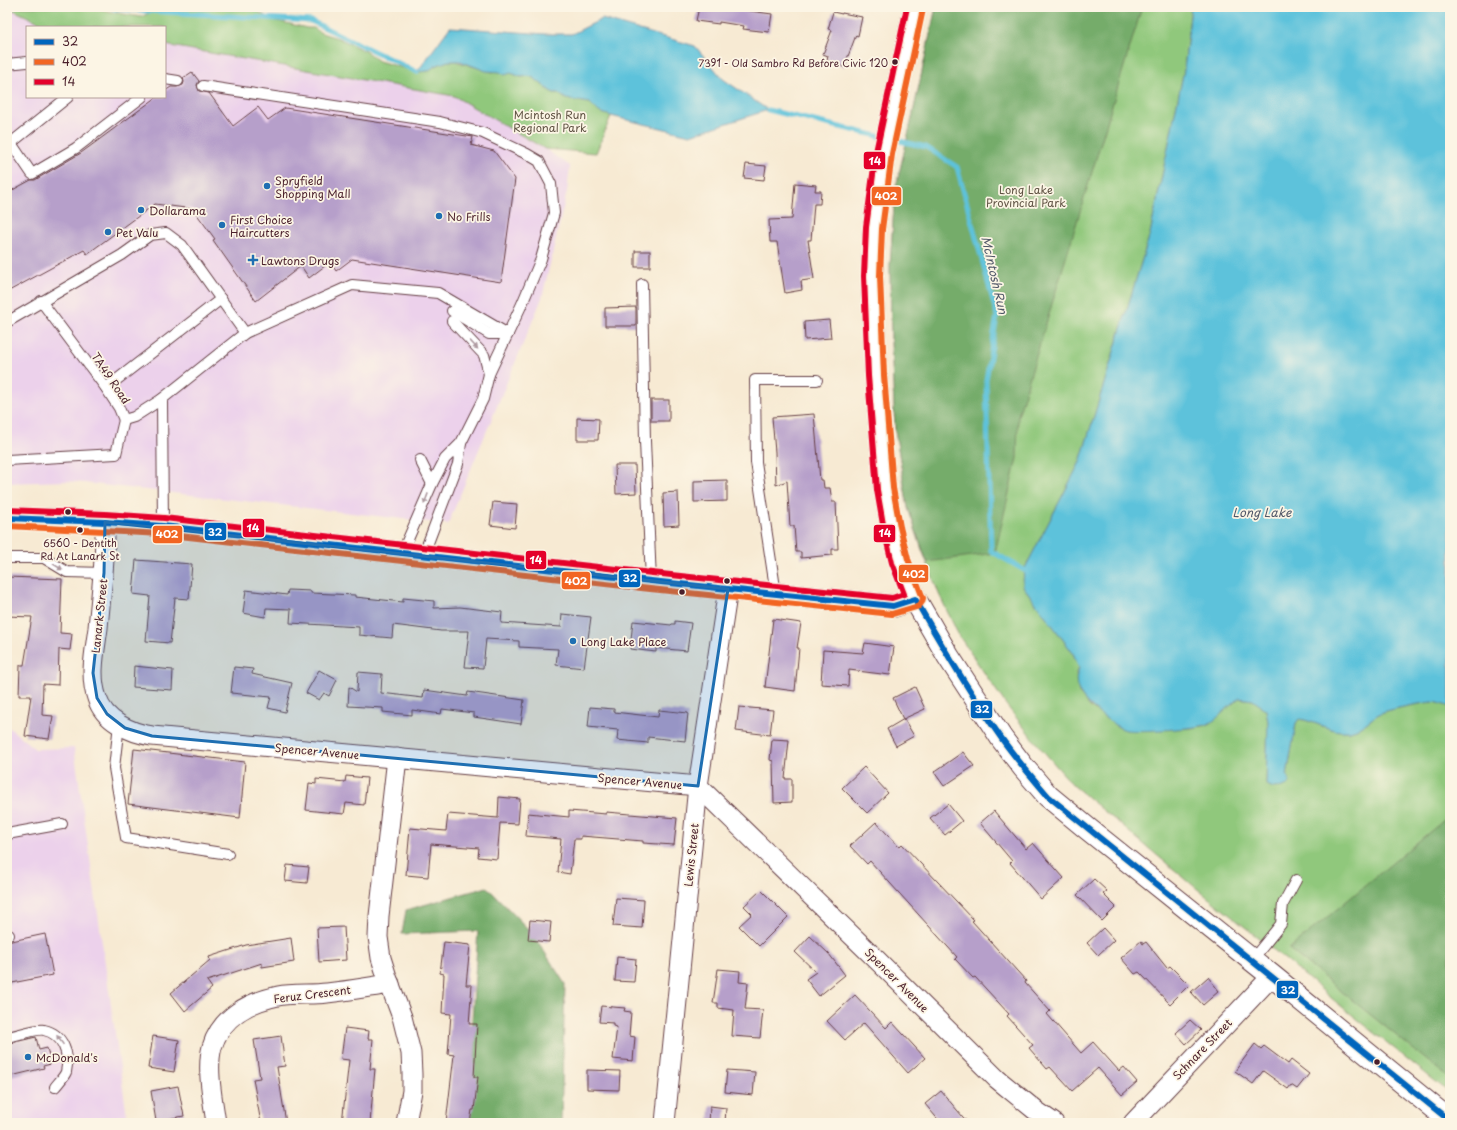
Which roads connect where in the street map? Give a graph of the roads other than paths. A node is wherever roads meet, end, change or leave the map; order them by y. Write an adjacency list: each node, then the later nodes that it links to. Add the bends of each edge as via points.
1 (915, 7): 35 (main road, via 884,153 874,228 872,276 876,390 885,489 900,561)
2 (26, 62): 3 (lane)
3 (7, 64)
4 (166, 79): 5 (lane)
5 (178, 81)
6 (203, 86): 16 (lane, via 440,122 483,133 539,161 551,184 554,213 541,259)
7 (67, 98): 9 (lane)
8 (141, 98): 9 (lane, via 76,148 32,174)
9 (9, 140)
10 (642, 284): 32 (lane)
11 (221, 299): 12 (lane, via 182,245 166,233 150,235 122,255); 15 (lane); 19 (lane)
12 (41, 301): 14 (lane); 19 (lane, TA49 Road)
13 (452, 311): 15 (lane, TA49 Road, via 438,293 352,285); 16 (lane, TA49 Road, via 489,334); 17 (lane, one-way to 17, via 484,355)
14 (7, 322)
15 (245, 333): 20 (lane, TA49 Road)
16 (508, 334): 17 (lane)
17 (489, 374): 22 (lane, via 483,398)
18 (817, 380): 34 (lane, via 755,380 756,462)
19 (106, 388): 21 (lane, TA49 Road)
20 (162, 399): 21 (lane, TA49 Road, via 134,417); 28 (lane)
21 (124, 420): 23 (lane, via 116,454)
22 (461, 443): 25 (lane, via 445,459); 29 (lane, via 458,464)
23 (7, 460)
24 (420, 460): 25 (lane)
25 (432, 484): 29 (lane, one-way to 29)
26 (7, 518): 27 (main road)
27 (105, 522): 28 (main road); 31 (street, Lanark Street)
28 (163, 526): 29 (main road)
29 (413, 555): 32 (main road)
30 (7, 558): 31 (lane, one-way to 31, via 44,558 67,572)
31 (104, 573): 36 (street, Lanark Street, via 93,673 97,698)
32 (651, 581): 33 (main road)
33 (728, 589): 34 (main road); 39 (street, Lewis Street)
34 (776, 594): 35 (main road, via 893,606)
35 (915, 599): 44 (main road, via 948,656 1002,739 1048,796)
36 (102, 708): 37 (street, Spencer Avenue)
37 (118, 724): 38 (street, Spencer Avenue, via 152,736); 42 (lane, via 114,768 126,838)
38 (397, 758): 39 (street, Spencer Avenue); 46 (street, via 378,937 383,968)
39 (698, 786): 52 (street, Lewis Street); 53 (street, Spencer Avenue, via 997,1079)
40 (62, 824): 41 (lane)
41 (7, 834)
42 (228, 854)
43 (1296, 880): 44 (lane, via 1284,904 1281,924)
44 (1252, 960): 45 (main road)
45 (1272, 976): 49 (main road); 54 (street, Schnare Street)
46 (390, 984): 50 (street, Feruz Crescent, via 342,992 278,996 238,1011 220,1030 211,1054); 51 (street, via 402,1017 411,1054 412,1091)
47 (7, 1038): 48 (lane, one-way to 47, via 65,1074 67,1059 64,1045 56,1034 42,1029)
48 (55, 1088)
49 (1450, 1121)
50 (216, 1123)
51 (406, 1123)
52 (665, 1123)
53 (1054, 1123)
54 (1133, 1123)

